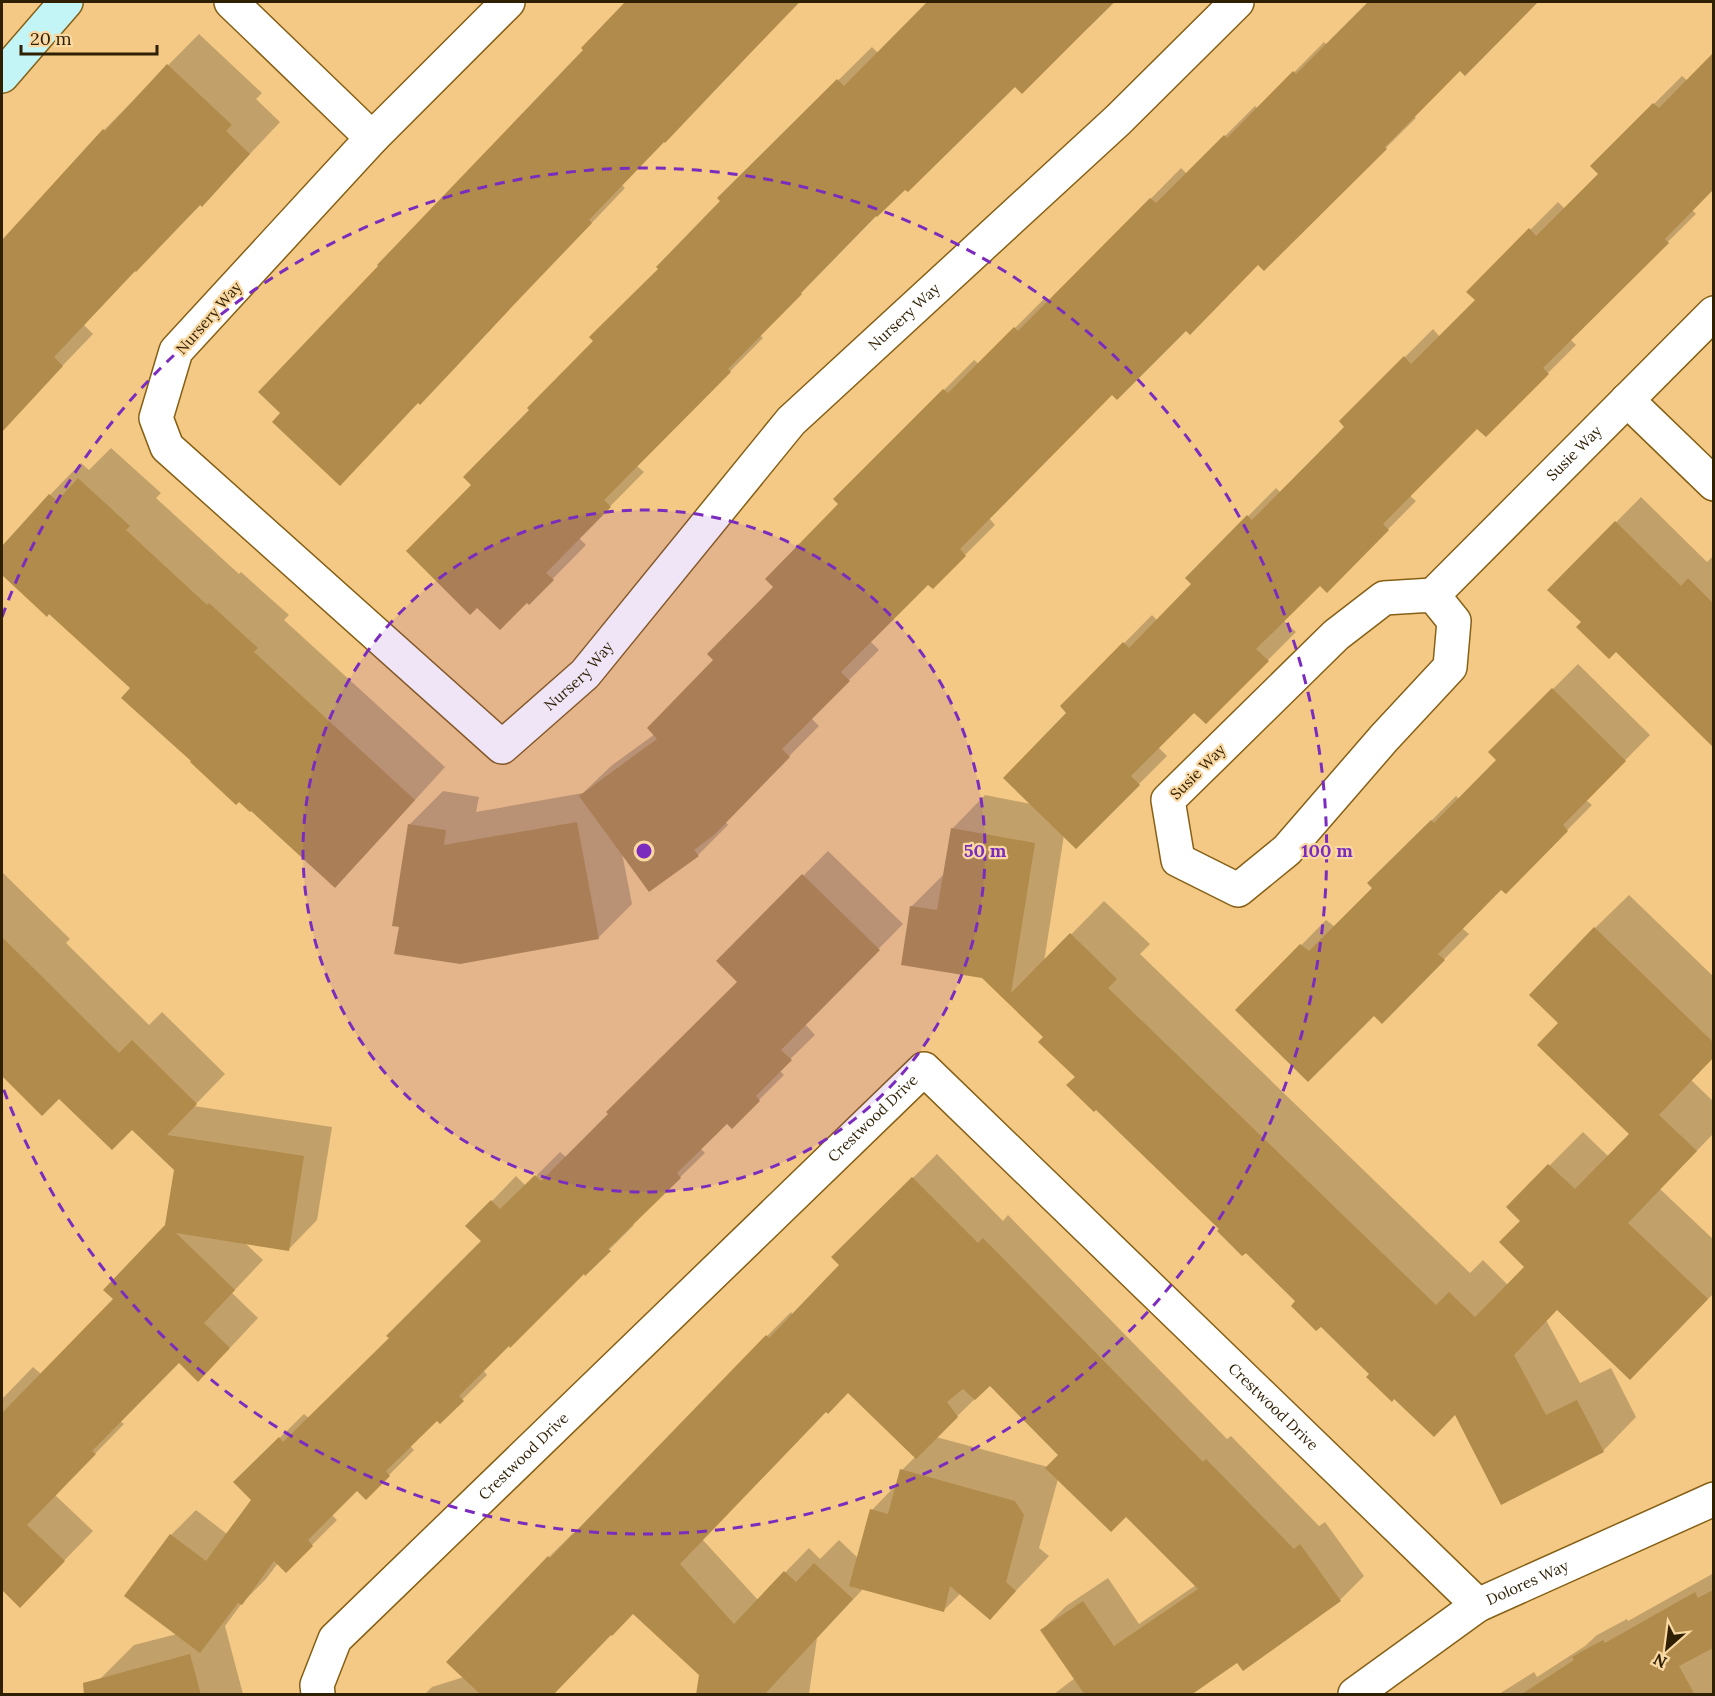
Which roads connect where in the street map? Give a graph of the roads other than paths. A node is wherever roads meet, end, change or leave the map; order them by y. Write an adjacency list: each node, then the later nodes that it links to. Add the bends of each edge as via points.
1 (66, 2): 5 (main road)
2 (231, 2): 6 (street)
3 (508, 2): 6 (street, Nursery Way)
4 (1238, 2): 6 (street, Nursery Way, via 1118,120 791,421 585,674 502,747 167,447 156,418 176,351)
5 (2, 76)
6 (372, 138)
7 (1713, 313): 8 (street, Susie Way)
8 (1627, 400): 9 (street); 10 (street, Susie Way)
9 (1713, 484)
10 (1433, 595): 10 (street, Susie Way, via 1454,621 1450,667 1287,850 1238,890 1179,860 1168,801 1336,635 1384,598)
11 (1713, 1499): 12 (street, Dolores Way)
12 (1478, 1605): 13 (street, Crestwood Drive, via 924,1069 335,1639 317,1685); 14 (street, Dolores Way)
13 (318, 1695)
14 (1355, 1695)

